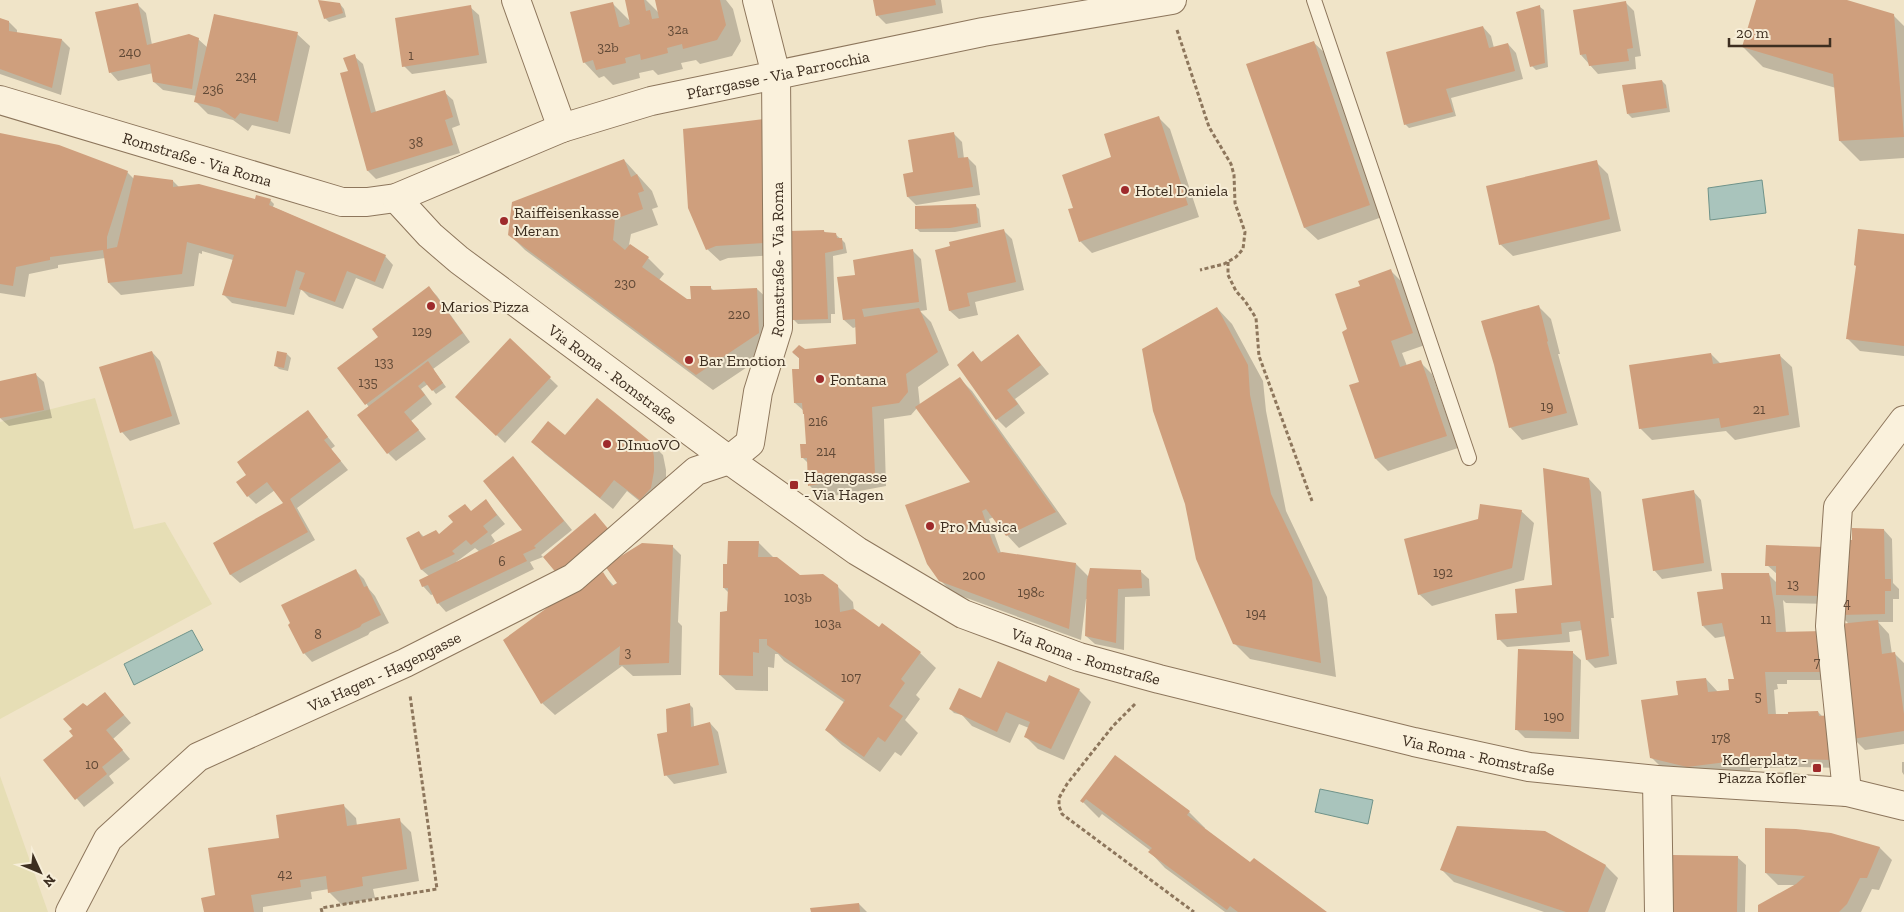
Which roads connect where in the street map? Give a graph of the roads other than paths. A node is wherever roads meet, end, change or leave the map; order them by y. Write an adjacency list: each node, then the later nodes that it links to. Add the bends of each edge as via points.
1 (516, 0): 7 (street)
2 (757, 0): 5 (street, Romstraße - Via Roma)
3 (1172, 0): 5 (street, Pfarrgasse - Via Parrocchia, via 983,32)
4 (1314, 0): 10 (lane)
5 (776, 75): 7 (street, Pfarrgasse - Via Parrocchia, via 651,102); 11 (street, Romstraße - Via Roma, via 778,328 758,392 750,444)
6 (0, 100): 8 (street, Romstraße - Via Roma, via 342,202)
7 (562, 128): 8 (street, Pfarrgasse - Via Parrocchia)
8 (396, 198): 11 (street, Via Roma - Romstraße, via 430,235 459,260)
9 (1904, 420): 13 (street, via 1838,507 1830,626)
10 (1469, 458)
11 (729, 460): 12 (street, Via Roma - Romstraße, via 857,552 963,614 1079,658 1414,742 1529,767); 15 (street, Via Hagen - Hagengasse, via 696,471 574,578 406,663 198,757 108,839)
12 (1656, 780): 13 (street, Via Roma - Romstraße); 16 (street)
13 (1847, 792): 14 (street, Via Roma - Romstraße)
14 (1904, 806)
15 (70, 912)
16 (1659, 912)

